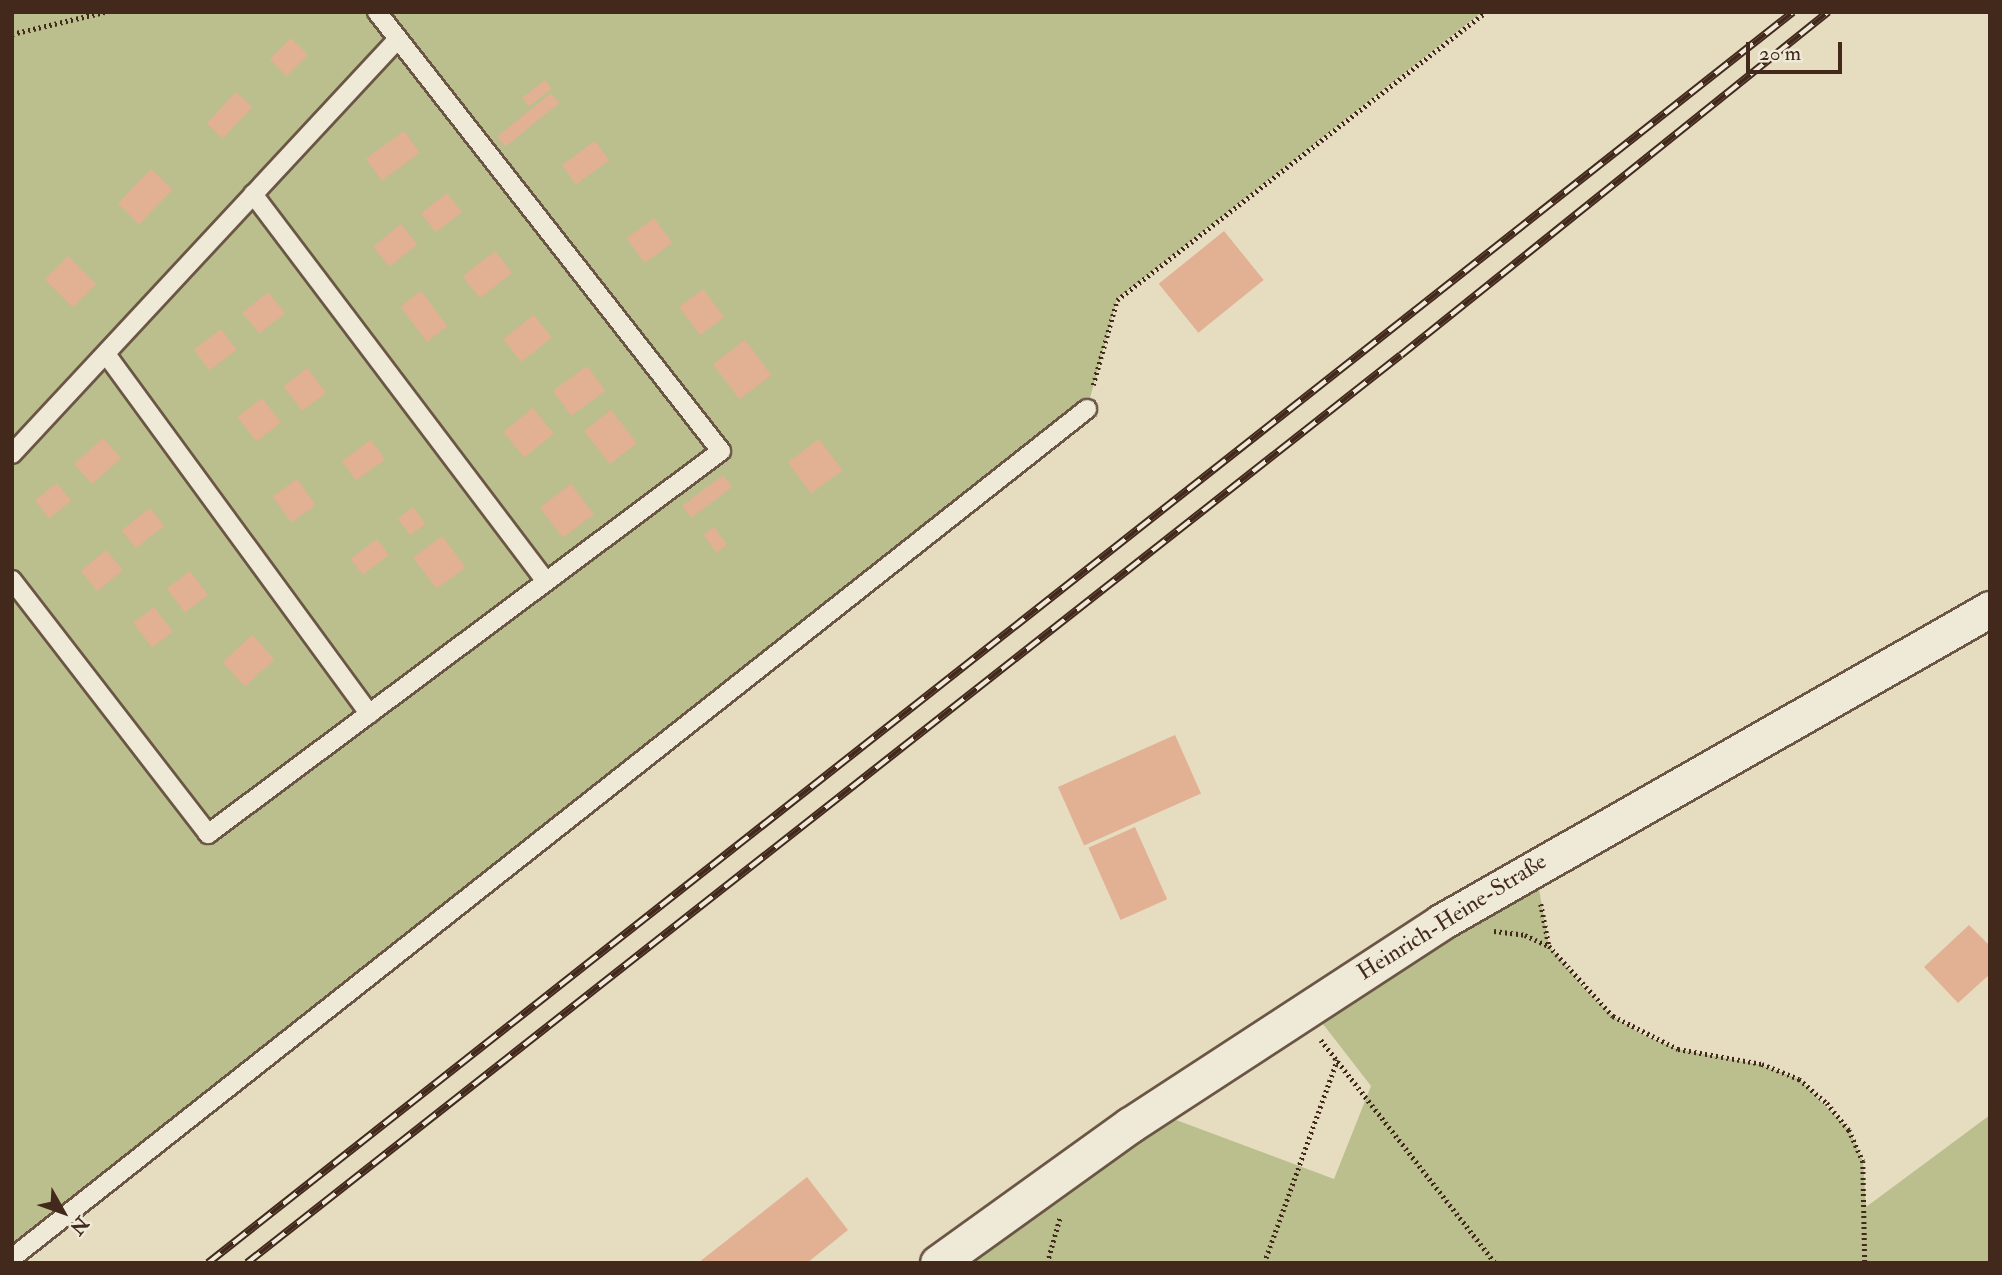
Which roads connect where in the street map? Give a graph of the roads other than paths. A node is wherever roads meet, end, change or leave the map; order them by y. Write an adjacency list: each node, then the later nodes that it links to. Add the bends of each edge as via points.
1 (377, 12): 2 (lane)
2 (396, 41): 3 (lane); 8 (lane, via 721,451)
3 (253, 194): 4 (lane); 8 (lane)
4 (106, 354): 6 (lane); 10 (lane)
5 (1087, 410): 11 (lane)
6 (12, 454)
7 (12, 580): 10 (lane, via 208,834)
8 (546, 581): 10 (lane)
9 (1990, 609): 12 (street, Heinrich-Heine-Straße, via 1535,865 1299,1012 1130,1125)
10 (369, 714)
11 (12, 1258)
12 (938, 1263)

